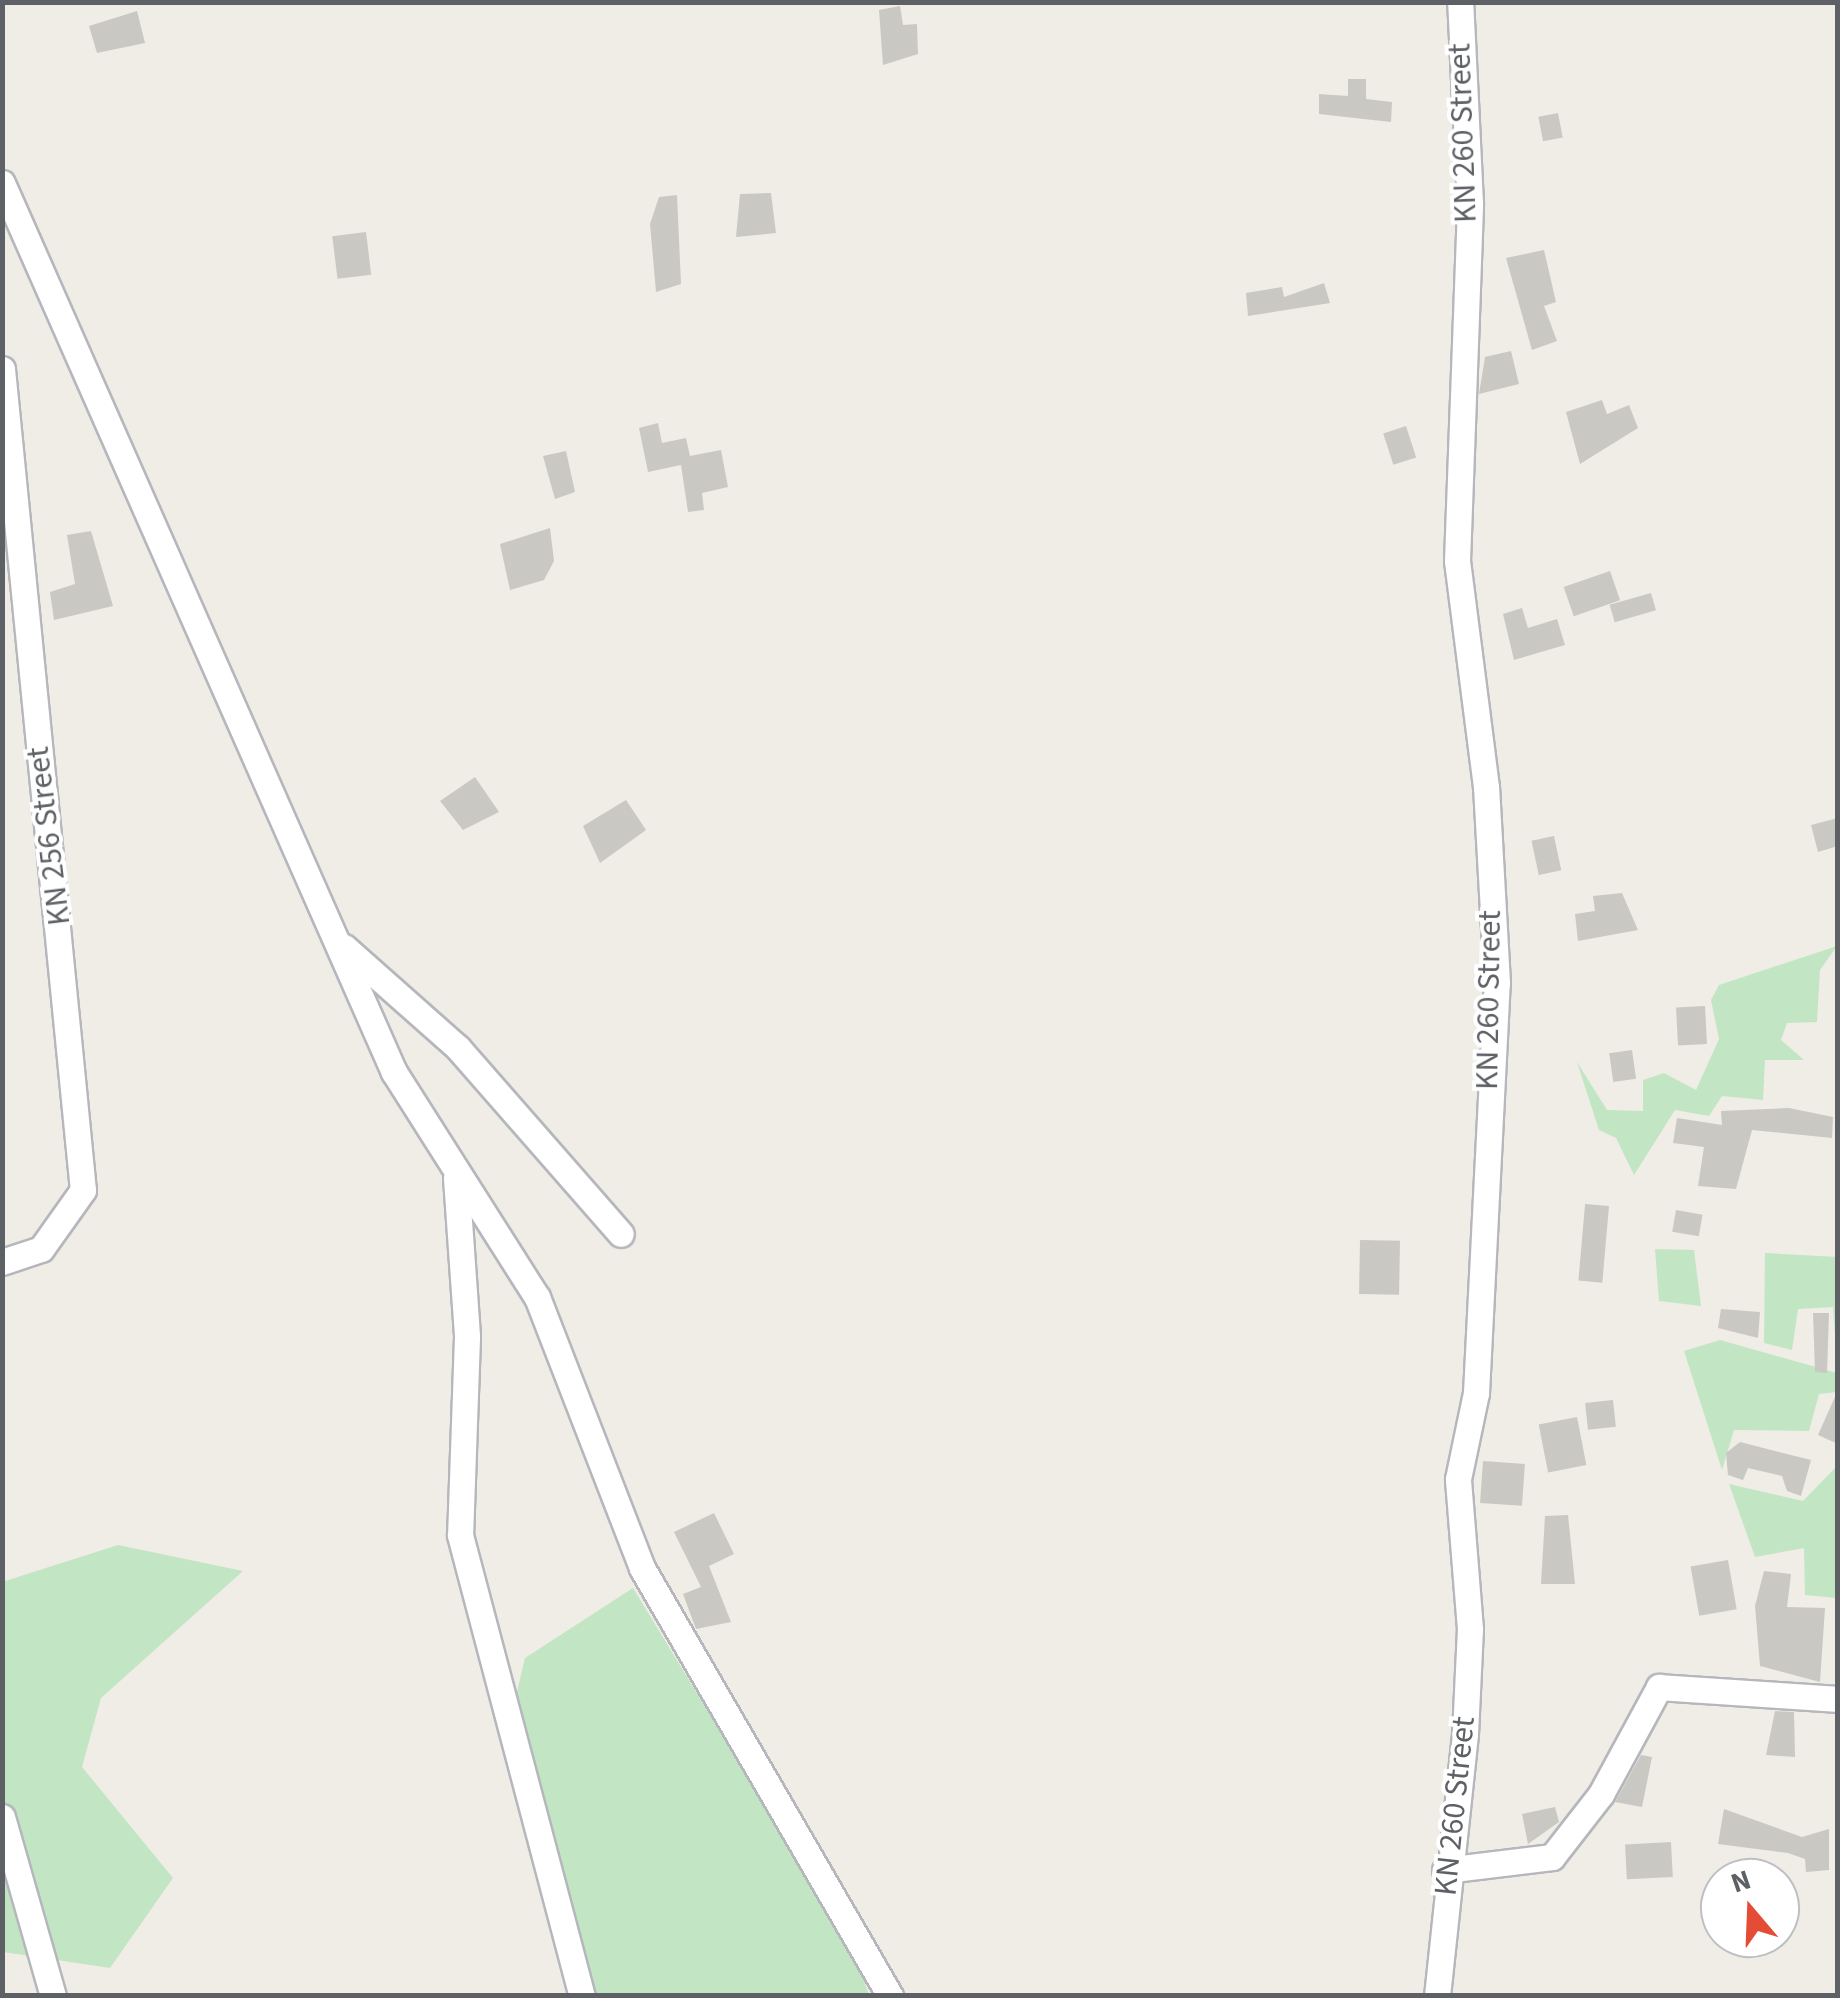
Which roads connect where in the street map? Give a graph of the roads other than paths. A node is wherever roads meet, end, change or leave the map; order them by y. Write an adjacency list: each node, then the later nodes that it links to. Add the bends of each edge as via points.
1 (1460, 2): 10 (street, KN 260 Street, via 1470,202 1457,561 1486,787 1497,983 1476,1392 1458,1478 1470,1629 1465,1734)
2 (2, 183): 4 (street)
3 (2, 370): 7 (street, KN 256 Street, via 83,1190 40,1249)
4 (338, 942): 5 (street, via 394,1072); 6 (street, via 458,1048)
5 (455, 1172): 12 (street, via 467,1338 460,1535); 13 (street, via 536,1297 650,1584)
6 (621, 1234)
7 (2, 1262)
8 (1838, 1699): 10 (street, via 1659,1687 1601,1794 1552,1858)
9 (2, 1817): 11 (street)
10 (1445, 1870): 14 (street, KN 260 Street)
11 (53, 1996)
12 (582, 1996)
13 (890, 1996)
14 (1437, 1996)

